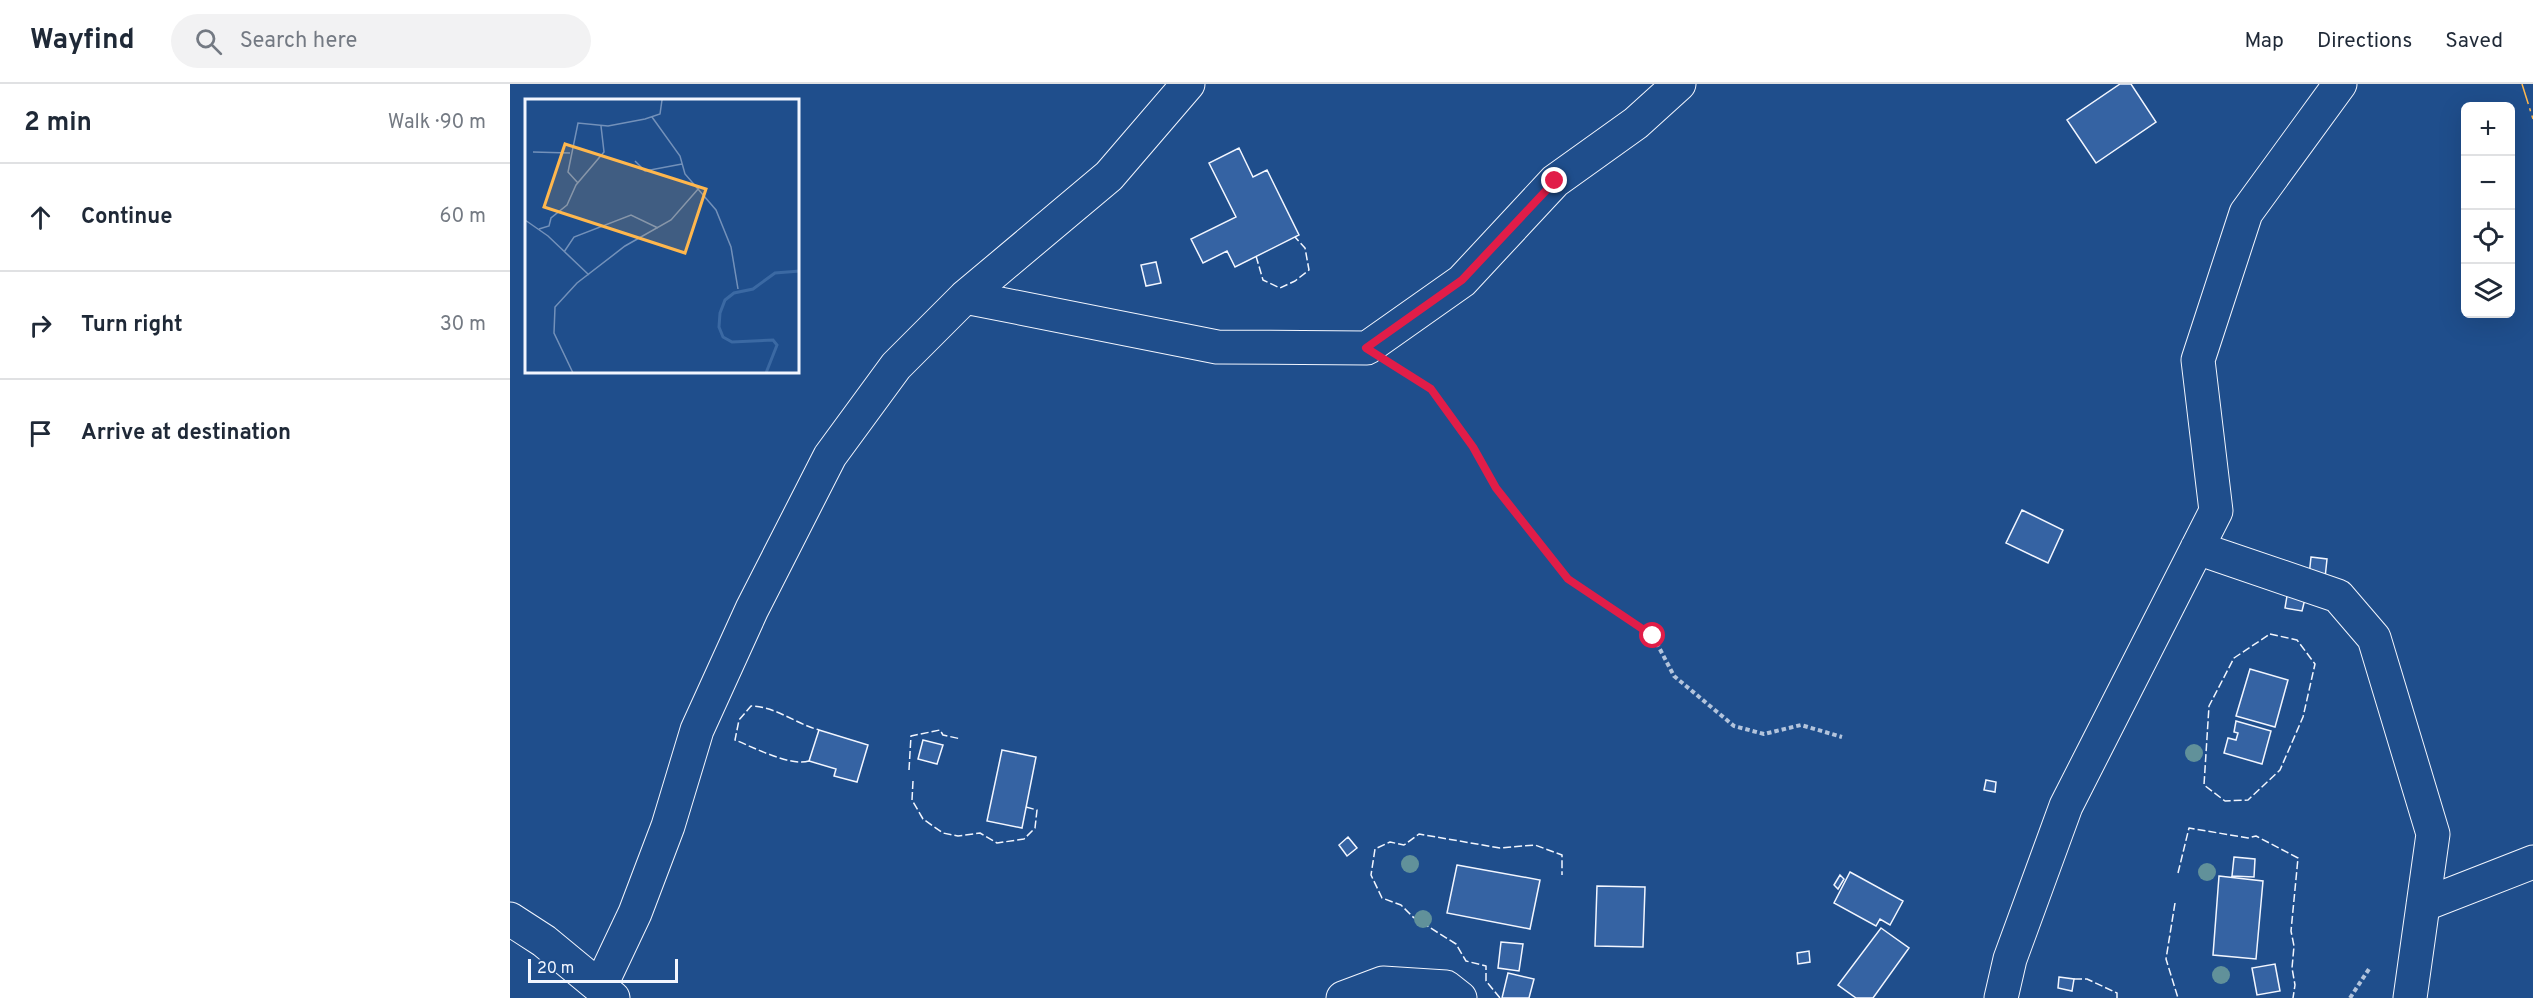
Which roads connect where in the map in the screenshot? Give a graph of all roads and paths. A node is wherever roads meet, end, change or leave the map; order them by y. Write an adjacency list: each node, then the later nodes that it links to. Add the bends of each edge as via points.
1 (1188, 84): 4 (street, via 1109,177)
2 (1678, 84): 5 (street, via 1636,123 1555,181 1462,280)
3 (2340, 84): 6 (street, via 2246,213 2198,360 2216,511)
4 (965, 297): 5 (street, via 1217,347); 11 (street, via 896,366 830,456 752,609 697,730 668,826)
5 (1366, 348): 7 (path, via 1431,389 1473,447 1496,488 1568,579 1653,636 1674,676 1734,726 1764,734 1801,725)
6 (2197, 548): 9 (street, via 2338,596 2374,638 2433,834); 14 (street, via 2066,806 2010,959)
7 (1842, 737)
8 (2533, 862): 9 (street)
9 (2423, 905): 15 (street)
10 (510, 919): 11 (street, via 544,941)
11 (606, 993)
12 (1343, 998): 13 (street, via 1383,983 1446,987)
13 (1460, 998)
14 (2001, 998)
15 (2409, 998)

